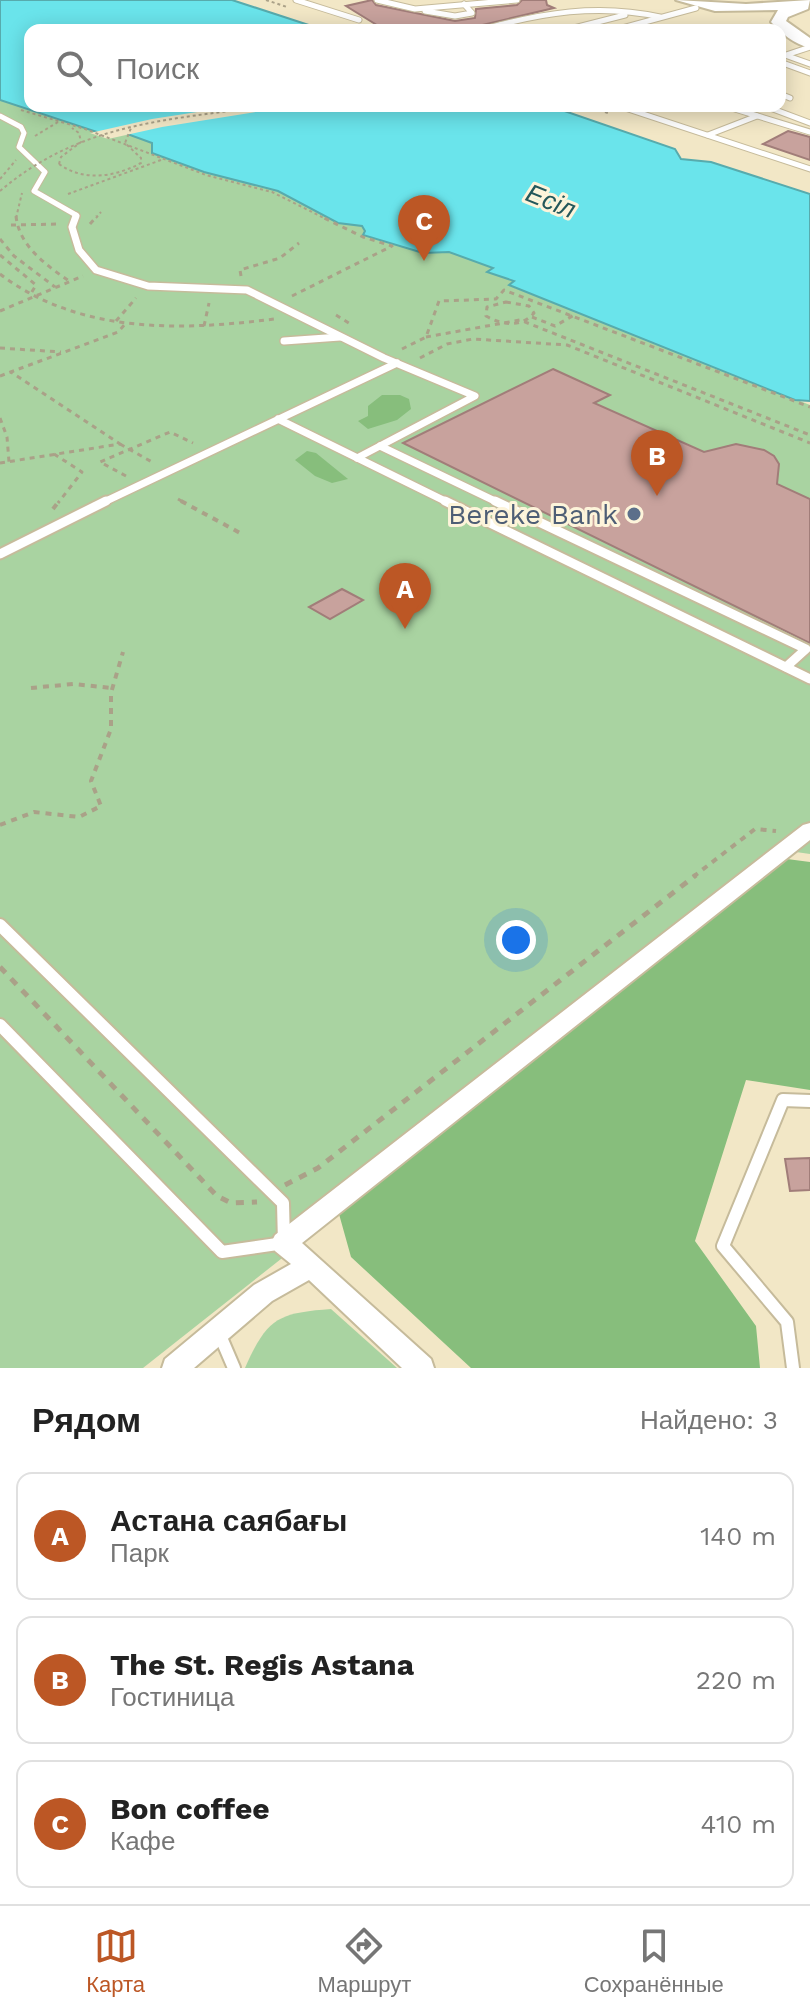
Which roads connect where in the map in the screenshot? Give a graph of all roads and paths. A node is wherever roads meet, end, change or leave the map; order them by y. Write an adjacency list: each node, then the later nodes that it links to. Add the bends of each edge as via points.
1 (296, 0): 10 (lane)
2 (329, 0): 10 (lane)
3 (377, 0): 11 (lane)
4 (517, 0): 9 (lane)
5 (672, 0): 7 (main road)
6 (791, 0): 7 (main road, via 747,6)
7 (690, 3): 8 (main road, via 750,10); 13 (lane); 18 (main road)
8 (810, 3): 19 (main road, via 785,12)
9 (464, 4): 11 (lane); 11 (lane, via 470,15)
10 (311, 5): 14 (lane)
11 (415, 9)
12 (625, 15): 16 (lane)
13 (660, 17): 15 (lane, via 636,8 583,3); 17 (lane)
14 (359, 20)
15 (499, 24)
16 (590, 24)
17 (636, 24)
18 (742, 24)
19 (780, 24)
20 (786, 29): 22 (main road)
21 (786, 39): 22 (main road)
22 (810, 46): 23 (lane)
23 (786, 56)
24 (786, 59): 26 (lane)
25 (786, 60): 27 (lane)
26 (810, 64)
27 (810, 73)
28 (10, 107): 29 (path)
29 (24, 111)
30 (26, 112): 38 (path)
31 (230, 112): 39 (path, bridge)
32 (637, 112): 41 (lane)
33 (744, 112): 36 (lane)
34 (781, 112): 37 (lane)
35 (0, 116): 50 (lane, via 21,127 19,147 45,172 34,191)
36 (757, 116): 40 (lane); 41 (lane)
37 (810, 123)
38 (70, 126): 39 (path, bridge, via 81,142 58,163 65,170 89,175 122,172 141,163 125,143); 44 (path)
39 (131, 128): 49 (path, bridge, via 53,153)
40 (810, 132)
41 (708, 135): 45 (lane)
42 (12, 155): 43 (path)
43 (17, 158): 46 (path); 47 (path)
44 (163, 159): 50 (path); 68 (path, via 272,192 392,246)
45 (810, 169)
46 (34, 172)
47 (0, 179)
48 (26, 188): 53 (path, via 12,206)
49 (0, 191)
50 (47, 201): 52 (lane, via 76,215)
51 (101, 212): 54 (path)
52 (73, 224): 53 (path); 86 (lane, via 79,250 96,270 148,286 247,290)
53 (11, 225): 63 (path, via 28,251)
54 (86, 235)
55 (0, 239): 64 (path, via 20,262)
56 (299, 243): 61 (path, via 280,258 240,270)
57 (0, 255): 69 (path, via 36,285)
58 (0, 274): 69 (path)
59 (89, 274): 63 (path)
60 (250, 278): 61 (path)
61 (241, 279): 62 (path)
62 (230, 280)
63 (69, 281): 64 (path)
64 (55, 287): 69 (path)
65 (142, 290): 79 (path)
66 (506, 291): 72 (path); 75 (path); 85 (path, via 496,299 439,301)
67 (211, 293): 83 (path)
68 (292, 296): 70 (path); 71 (path)
69 (30, 297): 73 (path); 79 (path)
70 (284, 299)
71 (306, 302)
72 (506, 302): 76 (path, via 529,306); 78 (path, via 485,310)
73 (0, 311)
74 (334, 315): 84 (path)
75 (574, 315): 76 (path, via 555,326); 94 (path)
76 (532, 317): 80 (path)
77 (284, 318): 83 (path)
78 (490, 320): 81 (path); 85 (path, via 468,330)
79 (116, 321): 82 (path)
80 (525, 321): 81 (path); 97 (path)
81 (498, 322): 85 (path, via 472,331)
82 (126, 323): 83 (path); 89 (path, via 118,332)
83 (204, 326)
84 (357, 329)
85 (427, 335): 90 (path)
86 (343, 337): 87 (lane); 90 (lane)
87 (284, 341)
88 (0, 348): 89 (path)
89 (64, 352): 92 (path)
90 (384, 358): 91 (lane)
91 (400, 364): 96 (lane); 98 (path, via 473,339 567,345); 100 (lane, via 475,396)
92 (11, 372): 93 (path); 99 (path)
93 (0, 376)
94 (810, 407)
95 (0, 418): 105 (path)
96 (278, 419): 104 (lane); 107 (lane)
97 (810, 435)
98 (810, 443)
99 (120, 444): 102 (path); 103 (path, via 77,446)
100 (380, 446): 104 (lane); 114 (lane, via 806,649)
101 (200, 447): 102 (path, via 170,432)
102 (129, 449): 107 (path); 108 (path, via 100,462)
103 (53, 454): 105 (path); 110 (path, via 82,472)
104 (357, 458): 114 (lane)
105 (9, 462): 106 (path)
106 (0, 463)
107 (166, 471): 112 (lane)
108 (128, 478)
109 (178, 499): 111 (path)
110 (49, 514)
111 (242, 534)
112 (0, 554)
113 (123, 652): 117 (path)
114 (786, 667): 115 (lane)
115 (810, 679)
116 (31, 688): 117 (path)
117 (112, 688): 118 (path, via 111,729 91,781 101,806 79,817 34,812)
118 (0, 825)
119 (807, 832): 124 (path, via 755,829 318,1168); 125 (street)
120 (0, 925): 124 (lane)
121 (0, 967): 124 (path, via 217,1196 231,1203 255,1203)
122 (0, 1025): 125 (lane, via 222,1252)
123 (810, 1101): 131 (lane, via 783,1100 723,1246 787,1322)
124 (273, 1193): 125 (lane, via 283,1203)
125 (284, 1243): 126 (street)
126 (311, 1266): 127 (street, via 263,1293); 130 (street)
127 (219, 1333): 128 (street); 129 (lane)
128 (175, 1368)
129 (234, 1368)
130 (421, 1368)
131 (793, 1368)

